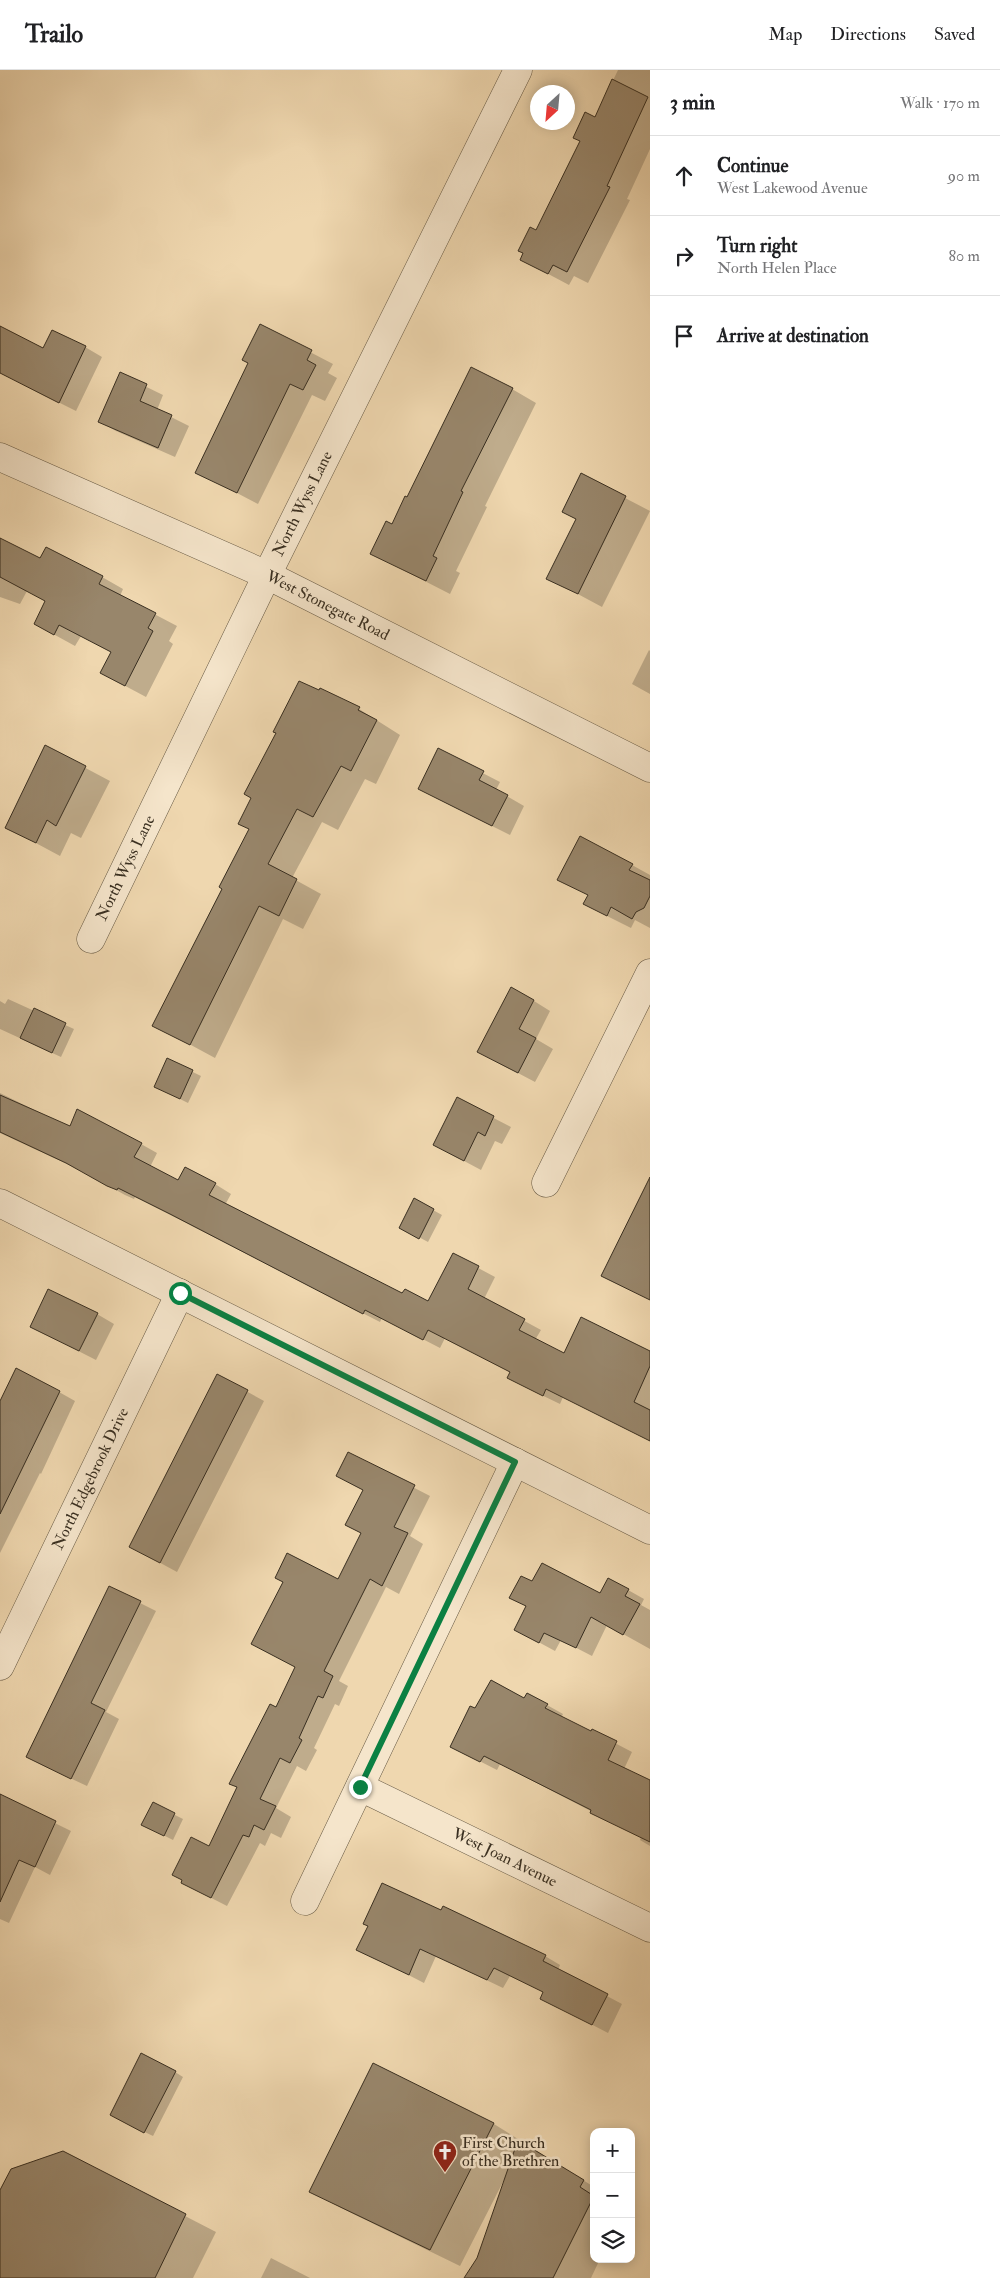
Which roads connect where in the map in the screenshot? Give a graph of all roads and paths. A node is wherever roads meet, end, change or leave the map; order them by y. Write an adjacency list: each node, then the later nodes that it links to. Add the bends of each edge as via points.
1 (518, 70): 3 (street, North Wyss Lane)
2 (0, 457): 3 (street, West Stonegate Road)
3 (267, 575): 4 (street, West Stonegate Road); 5 (street, North Wyss Lane)
4 (650, 768)
5 (91, 939)
6 (650, 973): 7 (street)
7 (546, 1183)
8 (0, 1203): 9 (street)
9 (180, 1293): 10 (street); 12 (street, North Edgebrook Drive)
10 (515, 1462): 11 (street); 13 (street)
11 (650, 1530)
12 (3, 1655)
13 (360, 1787): 14 (street); 15 (street, West Joan Avenue)
14 (305, 1901)
15 (650, 1928)

